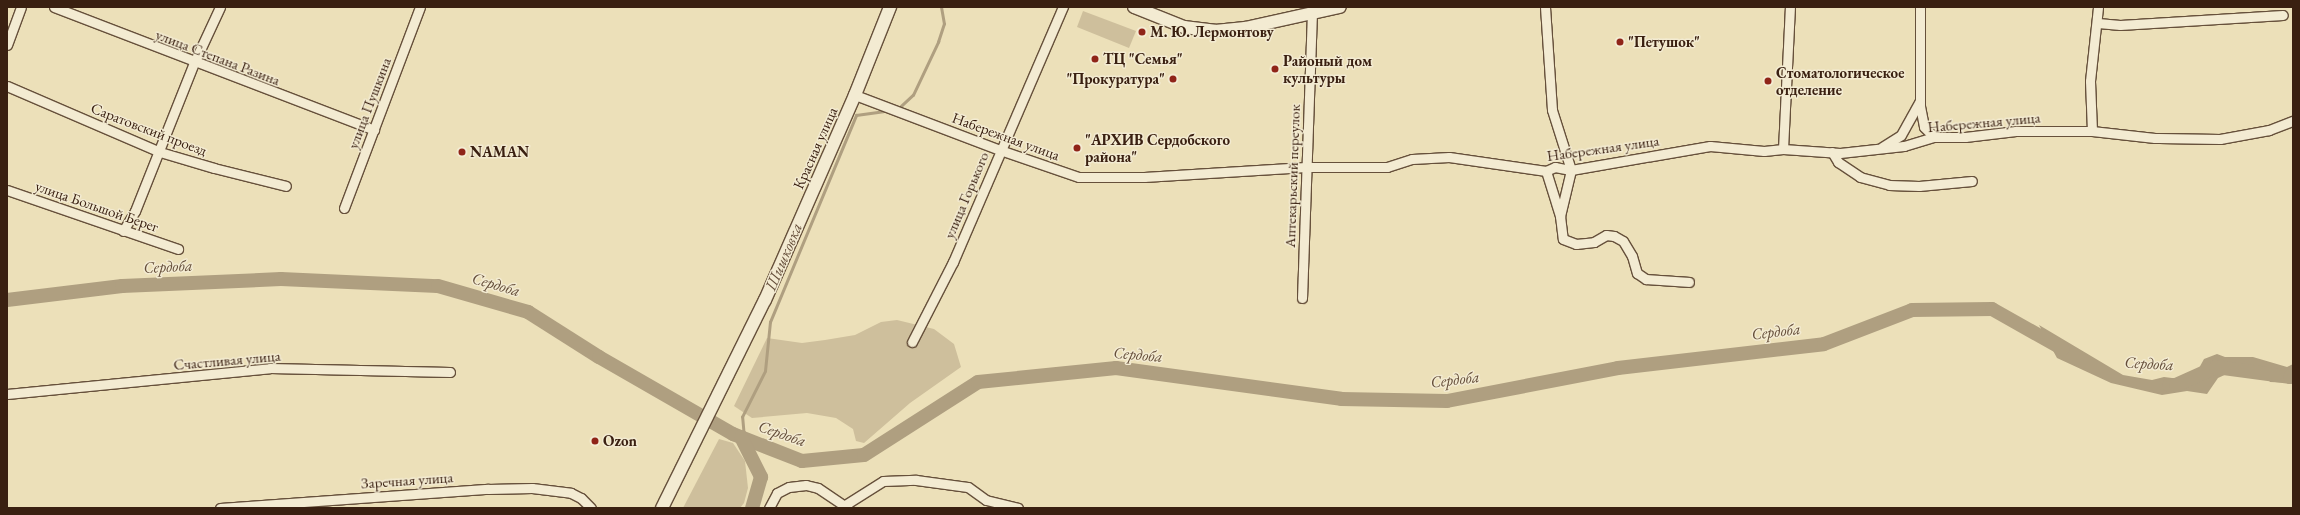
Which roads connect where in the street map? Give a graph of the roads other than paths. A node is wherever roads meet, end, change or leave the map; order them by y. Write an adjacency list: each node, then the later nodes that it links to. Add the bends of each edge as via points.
1 (21, 7): 16 (street)
2 (54, 7): 17 (street, улица Степана Разина)
3 (220, 7): 17 (street)
4 (420, 7): 22 (street, улица Пушкина)
5 (890, 7): 19 (street, Красная улица)
6 (1063, 7): 27 (street, улица Горького)
7 (1134, 7): 13 (street, via 1184,27 1215,31)
8 (1340, 7): 13 (street)
9 (1545, 7): 31 (street, via 1552,110)
10 (1790, 7): 25 (street)
11 (1920, 7): 20 (street)
12 (2098, 7): 15 (street)
13 (1312, 10): 30 (street, Аптекарьский переулок)
14 (2283, 15): 15 (street, via 2120,25)
15 (2098, 23): 23 (street, via 2090,81)
16 (7, 45)
17 (194, 63): 22 (street, улица Степана Разина); 28 (street)
18 (7, 86): 28 (street, Саратовский проезд)
19 (855, 95): 27 (street, Набережная улица); 48 (street, Красная улица, via 765,300)
20 (1920, 98): 24 (street, via 1924,127); 26 (street, via 1917,109 1901,135)
21 (2293, 121): 23 (street, Набережная улица, via 2269,130 2220,139 2155,138)
22 (374, 130): 36 (street, улица Пушкина)
23 (2092, 131): 24 (street, Набережная улица, via 2016,131 1965,137)
24 (1934, 137): 26 (street, Набережная улица, via 1904,146)
25 (1783, 149): 29 (street, Набережная улица); 31 (street, Набережная улица, via 1764,151 1710,146)
26 (1879, 149): 29 (street, Набережная улица)
27 (1000, 150): 30 (street, Набережная улица, via 1079,177 1144,177); 42 (street, улица Горького, via 953,262)
28 (160, 152): 34 (street, Саратовский проезд); 38 (street, via 136,211)
29 (1832, 152): 33 (street, via 1838,162 1860,177 1889,185 1920,186)
30 (1306, 167): 32 (street, Набережная улица, via 1387,167 1412,159 1449,157); 41 (street, Аптекарьский переулок)
31 (1571, 170): 32 (street, Набережная улица, via 1555,167); 37 (street)
32 (1546, 171): 37 (street)
33 (1972, 181)
34 (286, 186)
35 (7, 190): 38 (street, улица Большой Берег)
36 (344, 208)
37 (1560, 216): 40 (street, via 1563,239 1576,244 1614,236 1623,241 1632,256 1636,273 1646,279)
38 (123, 231): 39 (street, улица Большой Берег)
39 (178, 249)
40 (1689, 282)
41 (1302, 298)
42 (912, 342)
43 (450, 372): 44 (street, Счастливая улица, via 270,368)
44 (7, 394)
45 (846, 507): 49 (street, via 818,488 806,486 789,487 777,493); 50 (street, via 883,481 909,480 968,487 986,500)
46 (220, 508): 47 (street, Заречная улица, via 532,488 571,493)
47 (591, 508)
48 (662, 508)
49 (769, 508)
50 (1018, 508)

